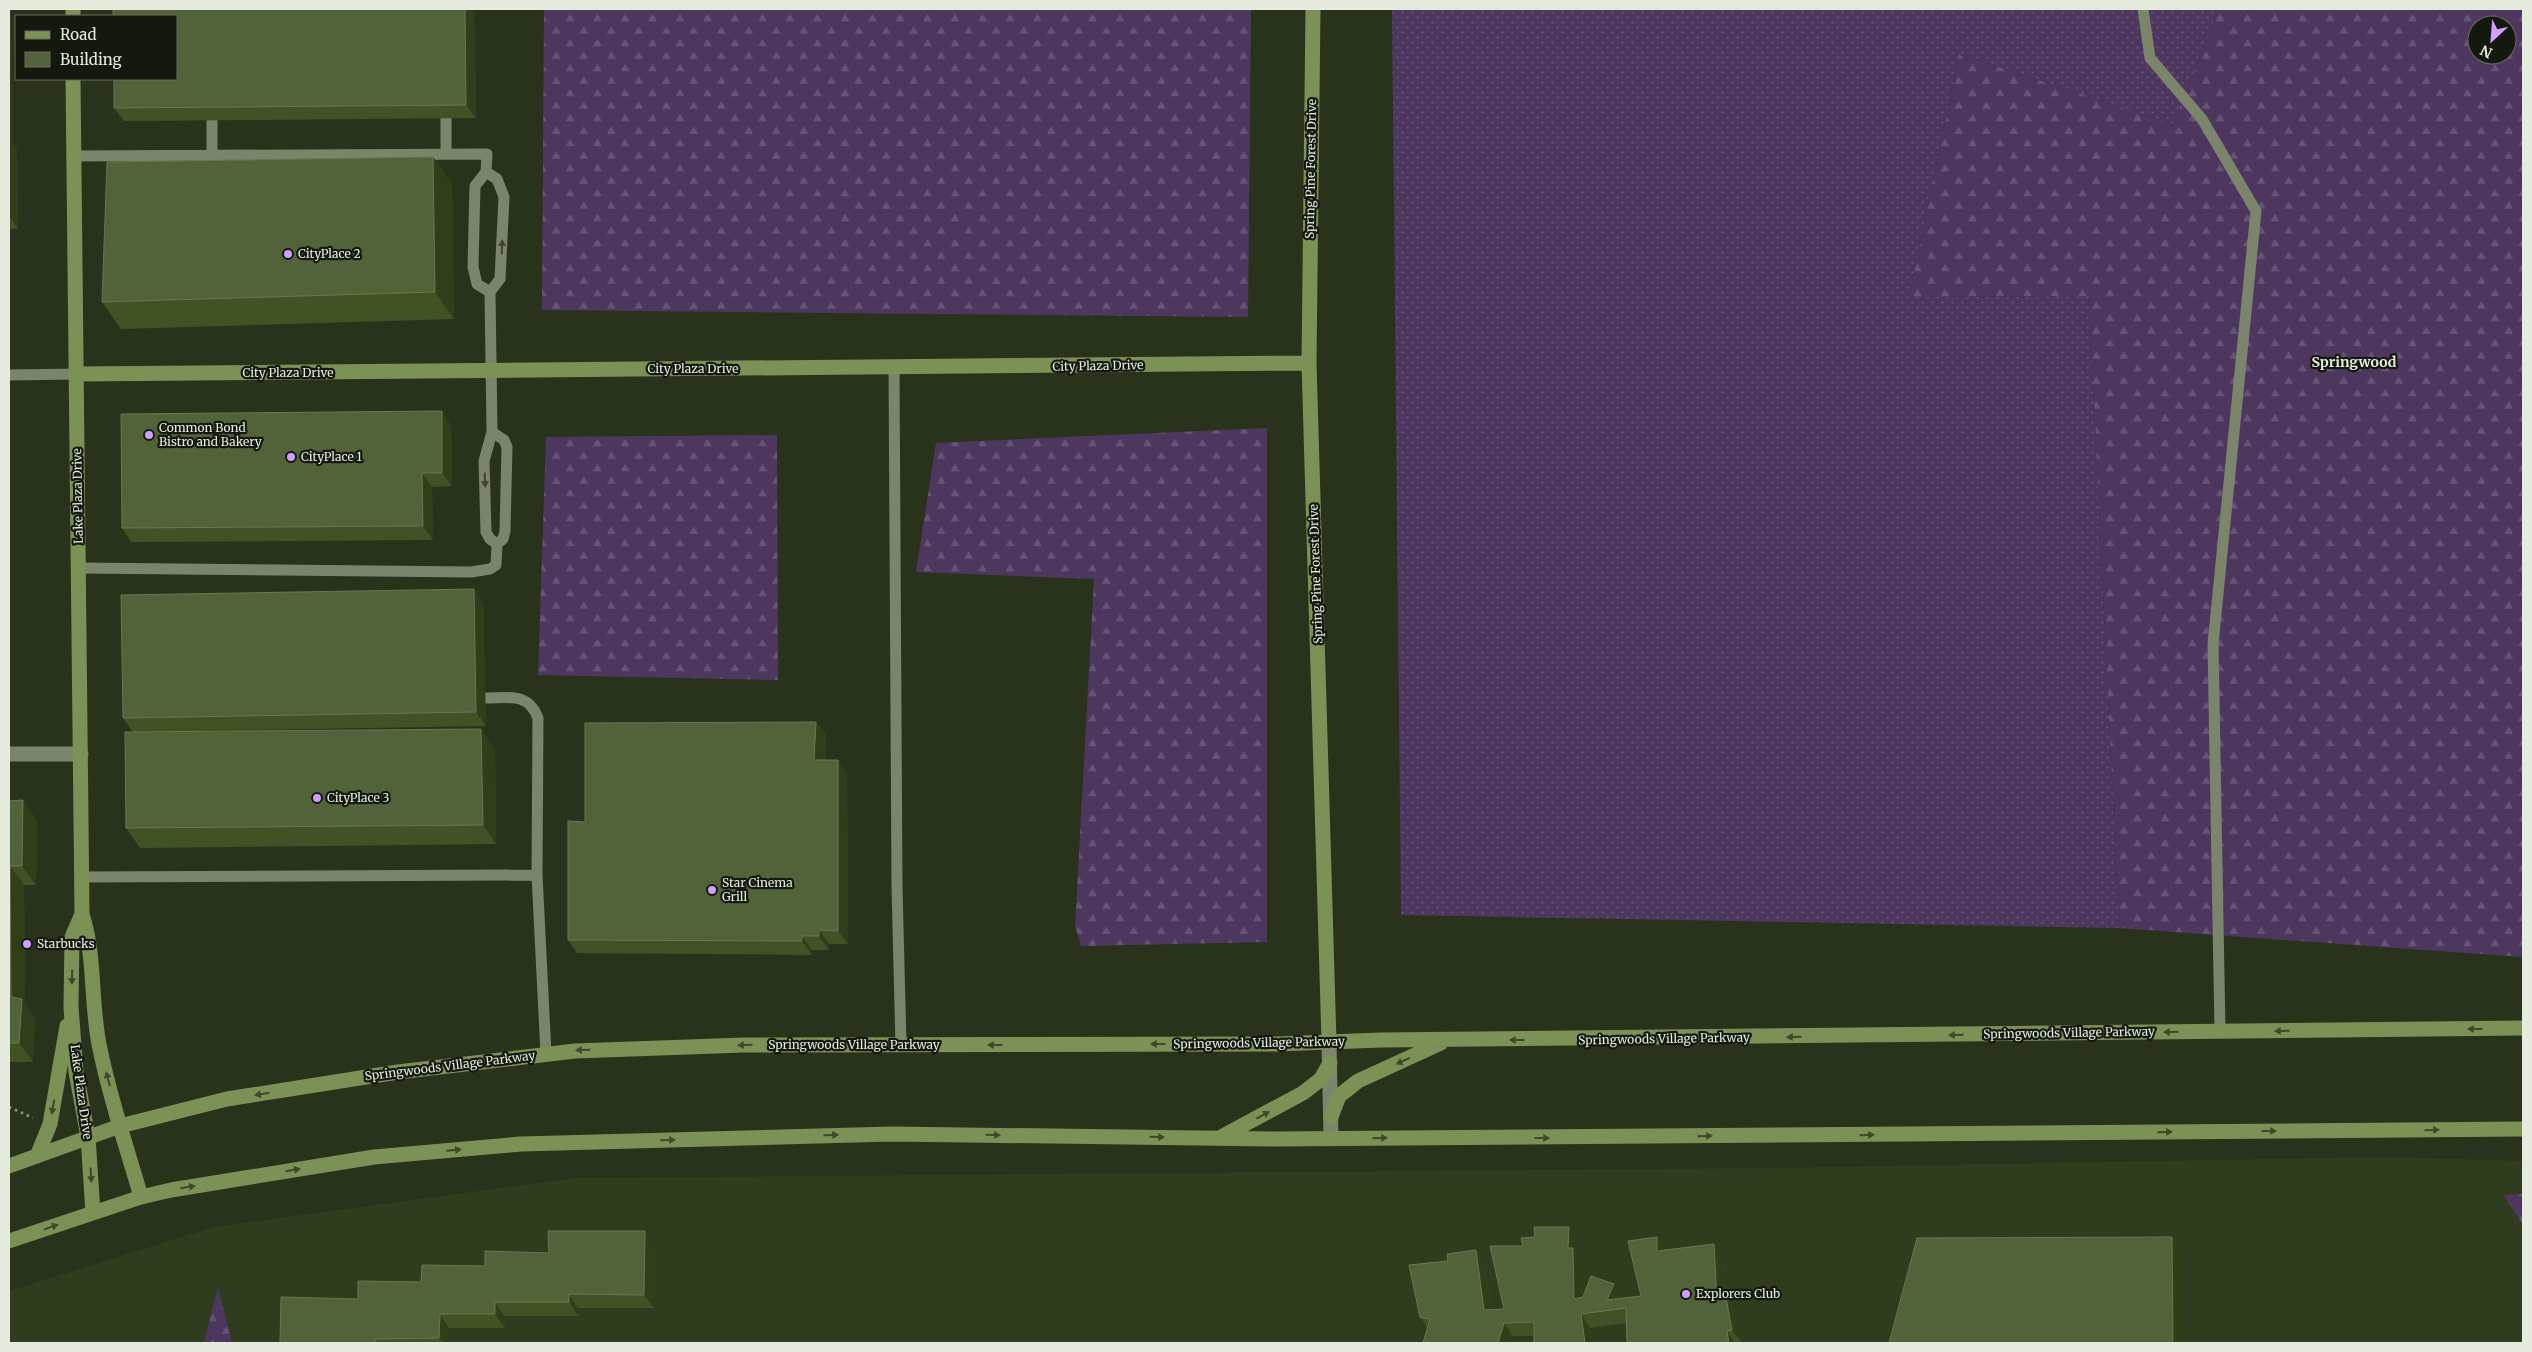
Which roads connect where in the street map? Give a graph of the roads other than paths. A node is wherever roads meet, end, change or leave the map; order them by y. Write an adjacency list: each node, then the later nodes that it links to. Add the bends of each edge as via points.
1 (1313, 9): 11 (main road, Spring Pine Forest Drive)
2 (2143, 9): 27 (lane, via 2150,58 2202,118 2256,211 2213,644)
3 (73, 80): 8 (main road, Lake Plaza Drive)
4 (446, 119): 6 (lane)
5 (212, 121): 7 (lane)
6 (446, 154): 7 (lane); 9 (lane, via 487,154)
7 (212, 155): 8 (lane)
8 (74, 156): 14 (main road, Lake Plaza Drive)
9 (486, 172): 10 (lane, one-way to 9, via 500,279 504,197 497,179); 10 (lane, via 475,186 473,267 477,284)
10 (490, 292): 13 (lane)
11 (1309, 363): 12 (main road, City Plaza Drive); 29 (main road, Spring Pine Forest Drive)
12 (894, 368): 13 (main road, City Plaza Drive); 30 (lane)
13 (490, 371): 14 (main road, City Plaza Drive); 16 (lane)
14 (77, 374): 15 (lane); 18 (main road, Lake Plaza Drive)
15 (9, 375)
16 (492, 432): 17 (lane, one-way to 17, via 484,461 486,532); 17 (lane, via 504,440 507,447 505,531)
17 (497, 544): 18 (lane, via 496,565 471,572)
18 (79, 568): 21 (main road, Lake Plaza Drive)
19 (485, 698): 22 (lane, via 521,698 533,706 538,718)
20 (9, 754): 21 (street)
21 (81, 754): 23 (main road, Lake Plaza Drive)
22 (537, 874): 23 (lane); 31 (lane)
23 (81, 877): 24 (main road, Lake Plaza Drive)
24 (82, 914): 25 (main road, Lake Plaza Drive, one-way to 25, via 72,937); 34 (main road, Lake Plaza Drive, one-way to 24, via 100,1049 92,1000 90,938)
25 (71, 1007): 36 (main road, Lake Plaza Drive, via 76,1072); 39 (main road, one-way to 39, via 50,1124)
26 (2523, 1028): 27 (main road, Springwoods Village Parkway, one-way to 27)
27 (2220, 1031): 28 (main road, Springwoods Village Parkway, one-way to 28)
28 (1447, 1040): 29 (main road, Springwoods Village Parkway); 33 (main road, one-way to 33, via 1358,1082 1340,1096)
29 (1329, 1042): 30 (main road, Springwoods Village Parkway, one-way to 30); 32 (street, Spring Pine Forest Drive)
30 (901, 1045): 31 (main road, Springwoods Village Parkway, one-way to 31, via 744,1045)
31 (546, 1054): 34 (main road, Springwoods Village Parkway, one-way to 34, via 398,1072 227,1099)
32 (1330, 1063): 33 (street, Spring Pine Forest Drive); 37 (main road, one-way to 32, via 1303,1093 1322,1079)
33 (1330, 1117): 38 (street, Spring Pine Forest Drive)
34 (120, 1126): 36 (main road, Springwoods Village Parkway); 41 (main road, Lake Plaza Drive)
35 (2523, 1129): 38 (main road, one-way to 35)
36 (88, 1137): 39 (main road, Springwoods Village Parkway); 42 (main road, Lake Plaza Drive, one-way to 42)
37 (1220, 1138): 38 (main road); 41 (main road, one-way to 37, via 374,1157 521,1144 892,1134)
38 (1331, 1138)
39 (37, 1156): 40 (main road, Springwoods Village Parkway)
40 (9, 1166)
41 (141, 1197): 42 (main road)
42 (93, 1213): 43 (main road, one-way to 42)
43 (9, 1241)

